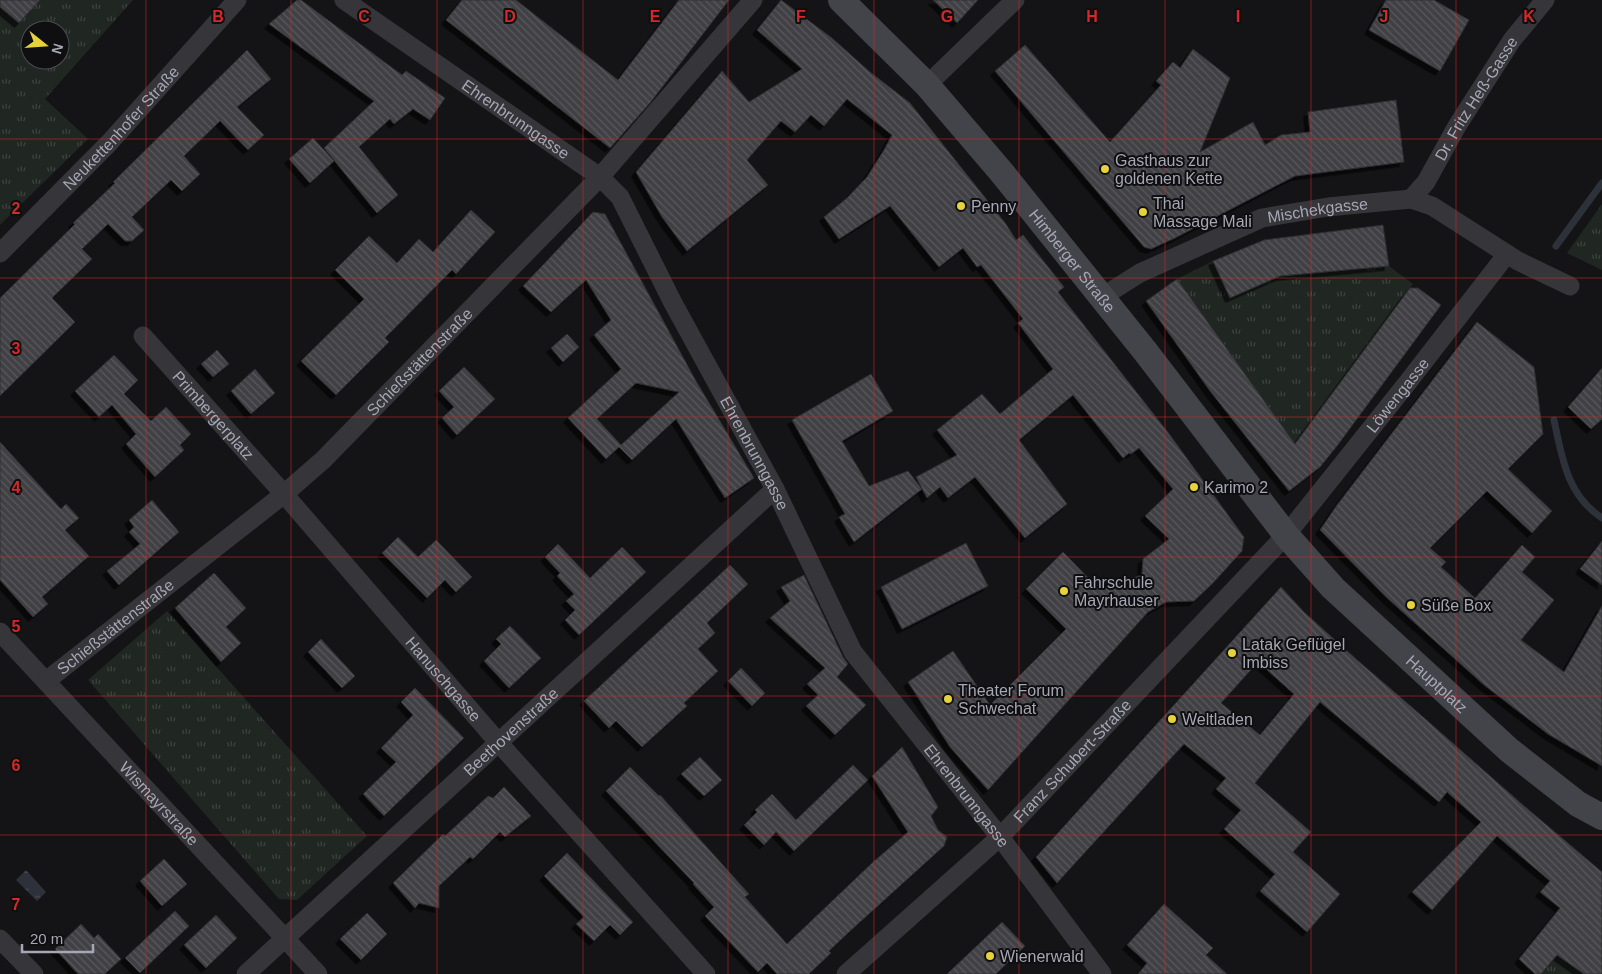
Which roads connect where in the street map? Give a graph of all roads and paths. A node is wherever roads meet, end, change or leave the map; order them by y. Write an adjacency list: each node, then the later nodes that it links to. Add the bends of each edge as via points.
1 (237, 0): 10 (street, Neukettenhofer Straße, via 109,143)
2 (344, 0): 8 (street, Ehrenbrunngasse)
3 (753, 0): 8 (street, Schießstättenstraße)
4 (841, 0): 7 (main road, Himberger Straße)
5 (1015, 0): 7 (street)
6 (1545, 0): 9 (street, Dr. Fritz Heß-Gasse, via 1512,40 1426,182)
7 (927, 85): 13 (main road, Himberger Straße, via 1031,207)
8 (600, 177): 15 (street, Ehrenbrunngasse, via 620,197 673,303); 16 (street, Schießstättenstraße, via 323,460)
9 (1411, 199): 11 (street, Mischekgasse, via 1432,206); 13 (street, Mischekgasse, via 1328,206 1262,218 1140,273)
10 (0, 253)
11 (1507, 254): 12 (street, Mischekgasse); 17 (street, Löwengasse)
12 (1570, 286)
13 (1102, 297): 17 (main road, Himberger Straße)
14 (143, 336): 16 (street, Primbergerplatz)
15 (775, 489): 20 (street, Beethovenstraße); 22 (street, Ehrenbrunngasse, via 853,652)
16 (284, 494): 19 (street, Schießstättenstraße); 20 (street, Hanuschgasse)
17 (1286, 535): 21 (main road, Hauptplatz, via 1333,588 1509,750 1578,804); 22 (street, Franz Schubert-Straße)
18 (0, 632): 19 (street, Wismayrstraße)
19 (46, 681): 23 (street, Wismayrstraße)
20 (498, 742): 23 (street, Beethovenstraße); 28 (street, Hanuschgasse)
21 (1602, 817)
22 (1000, 838): 29 (street, Franz Schubert-Straße); 30 (street, Ehrenbrunngasse)
23 (285, 937): 26 (street, Beethovenstraße); 27 (street, Wismayrstraße)
24 (0, 939): 25 (street)
25 (34, 974)
26 (246, 974)
27 (318, 974)
28 (706, 974)
29 (846, 974)
30 (1102, 974)

